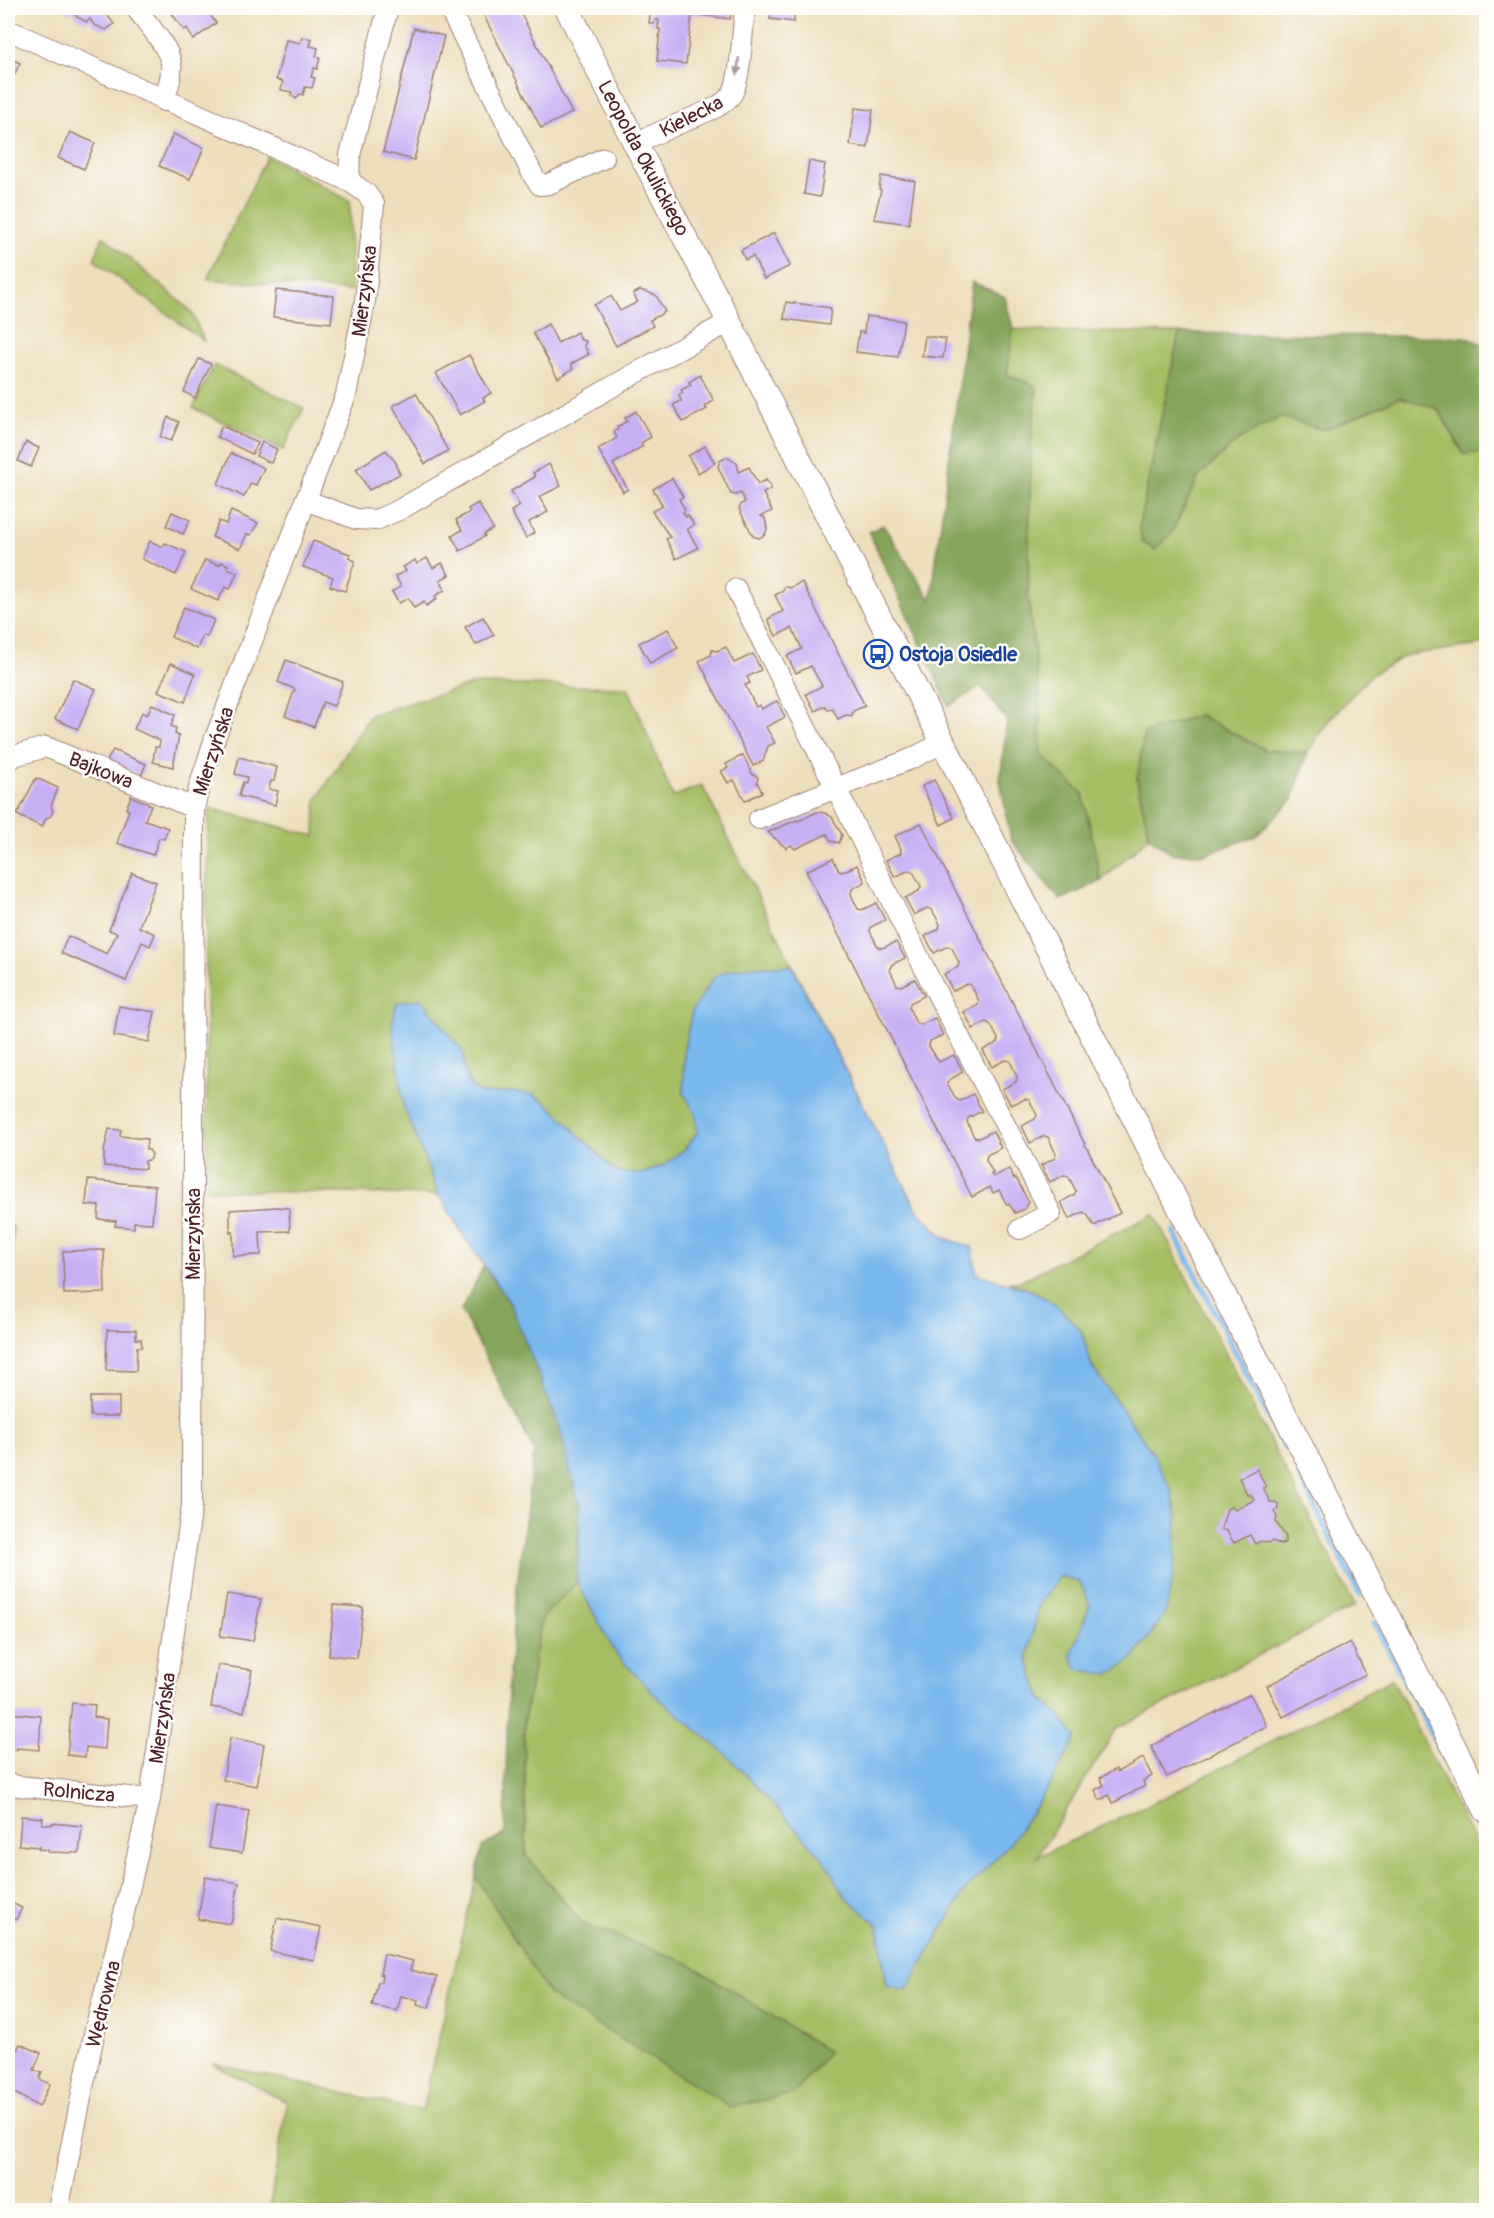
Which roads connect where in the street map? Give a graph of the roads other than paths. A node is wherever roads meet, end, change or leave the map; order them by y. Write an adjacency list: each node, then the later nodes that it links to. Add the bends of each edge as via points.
1 (136, 8): 7 (street, via 171,63)
2 (388, 8): 10 (street, via 350,155)
3 (449, 8): 9 (street, via 540,184 549,184)
4 (567, 8): 8 (street, Leopolda Okulickiego)
5 (745, 8): 8 (street, Kielecka, one-way to 8, via 737,77 727,99)
6 (8, 30): 7 (street, Mierzyńska)
7 (164, 100): 10 (street, Mierzyńska)
8 (635, 143): 11 (street, Leopolda Okulickiego)
9 (604, 158)
10 (349, 181): 12 (street, Mierzyńska, via 374,204 365,302 346,395)
11 (726, 315): 12 (street, via 619,383 399,510 376,520 356,519); 14 (street, Leopolda Okulickiego)
12 (305, 500): 17 (street, Mierzyńska, via 215,738)
13 (736, 589): 16 (street)
14 (942, 743): 16 (street); 22 (street, Leopolda Okulickiego)
15 (8, 762): 17 (street, Bajkowa, via 14,756 46,747)
16 (836, 788): 18 (street); 19 (street, via 1051,1214)
17 (194, 808): 21 (street, Mierzyńska, via 192,1506)
18 (759, 819)
19 (1020, 1229)
20 (8, 1783): 21 (street, Rolnicza)
21 (150, 1799): 23 (street, Wędrowna, via 96,2025)
22 (1486, 1810)
23 (58, 2211)

